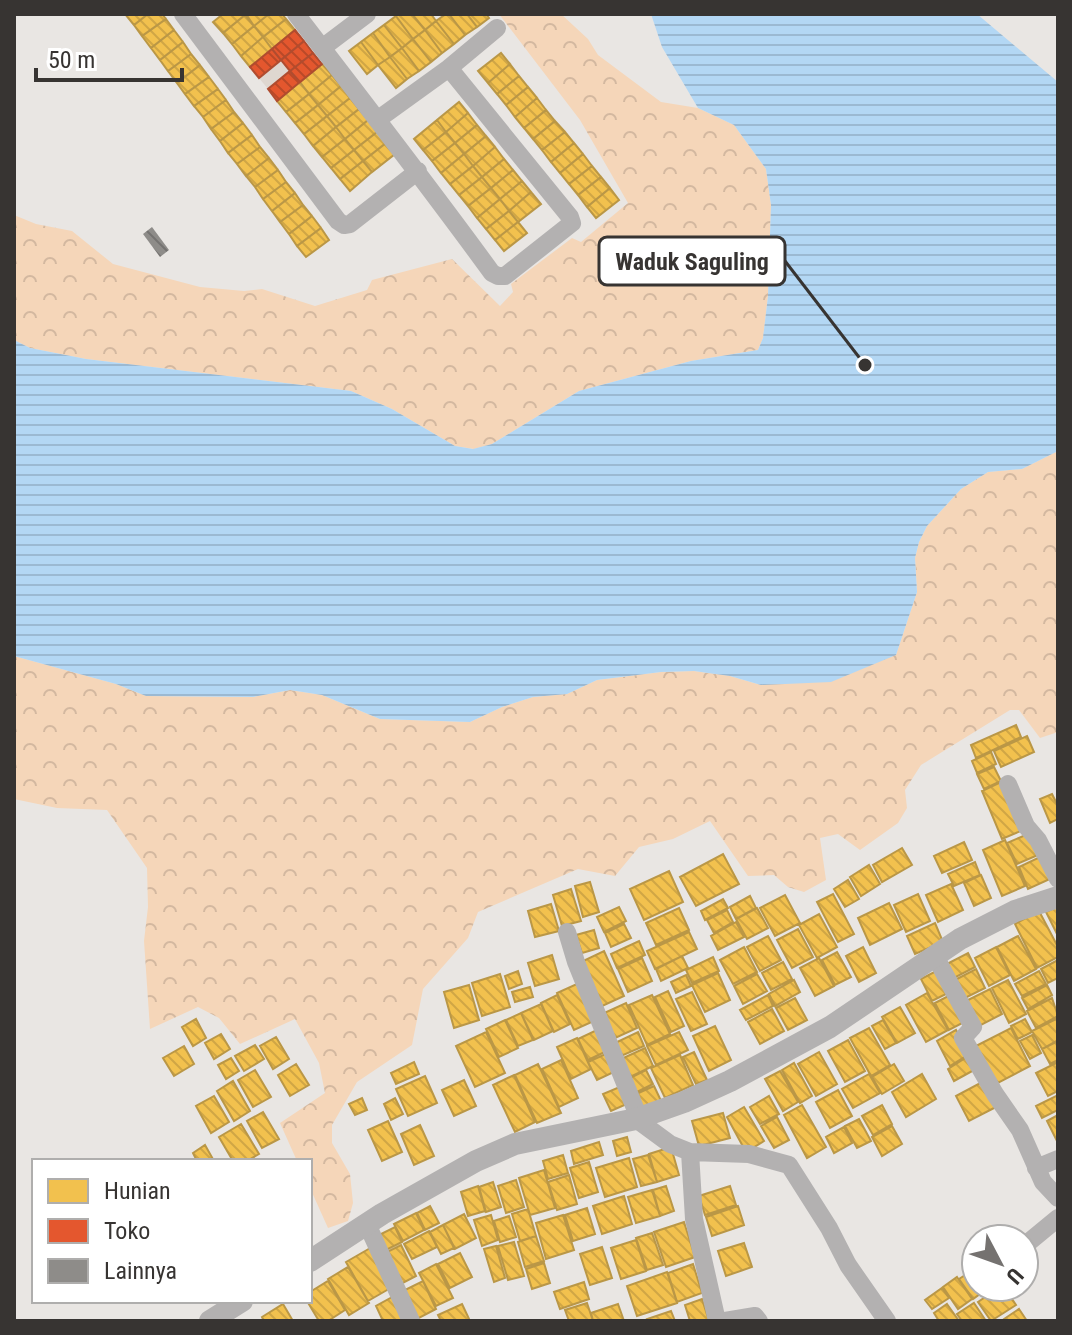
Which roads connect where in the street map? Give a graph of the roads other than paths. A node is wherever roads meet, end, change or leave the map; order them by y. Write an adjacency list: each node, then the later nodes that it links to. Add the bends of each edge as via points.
1 (183, 14): 8 (street, via 338,221 350,224)
2 (296, 14): 5 (street)
3 (367, 14): 5 (street)
4 (497, 28): 6 (street)
5 (322, 48): 7 (street)
6 (449, 68): 7 (street); 8 (street, via 572,223 505,276 498,276)
7 (377, 120): 8 (street)
8 (418, 171)
9 (1008, 784): 10 (street)
10 (1058, 879)
11 (1058, 897): 13 (street, via 1015,911)
12 (567, 932): 14 (street)
13 (935, 956): 14 (street, via 830,1027 730,1081); 17 (street, via 973,1027 963,1038 1020,1130)
14 (638, 1118): 15 (street, via 670,1144); 19 (street, via 515,1144)
15 (690, 1152): 24 (street, via 694,1219); 27 (street, via 749,1154 789,1165)
16 (1058, 1159): 17 (street)
17 (1036, 1168): 18 (street)
18 (1058, 1198)
19 (367, 1224): 20 (street); 23 (street)
20 (312, 1260)
21 (239, 1303): 22 (street)
22 (210, 1321)
23 (411, 1321)
24 (717, 1321)
25 (725, 1321): 26 (street, via 755,1316)
26 (759, 1321)
27 (887, 1321)

